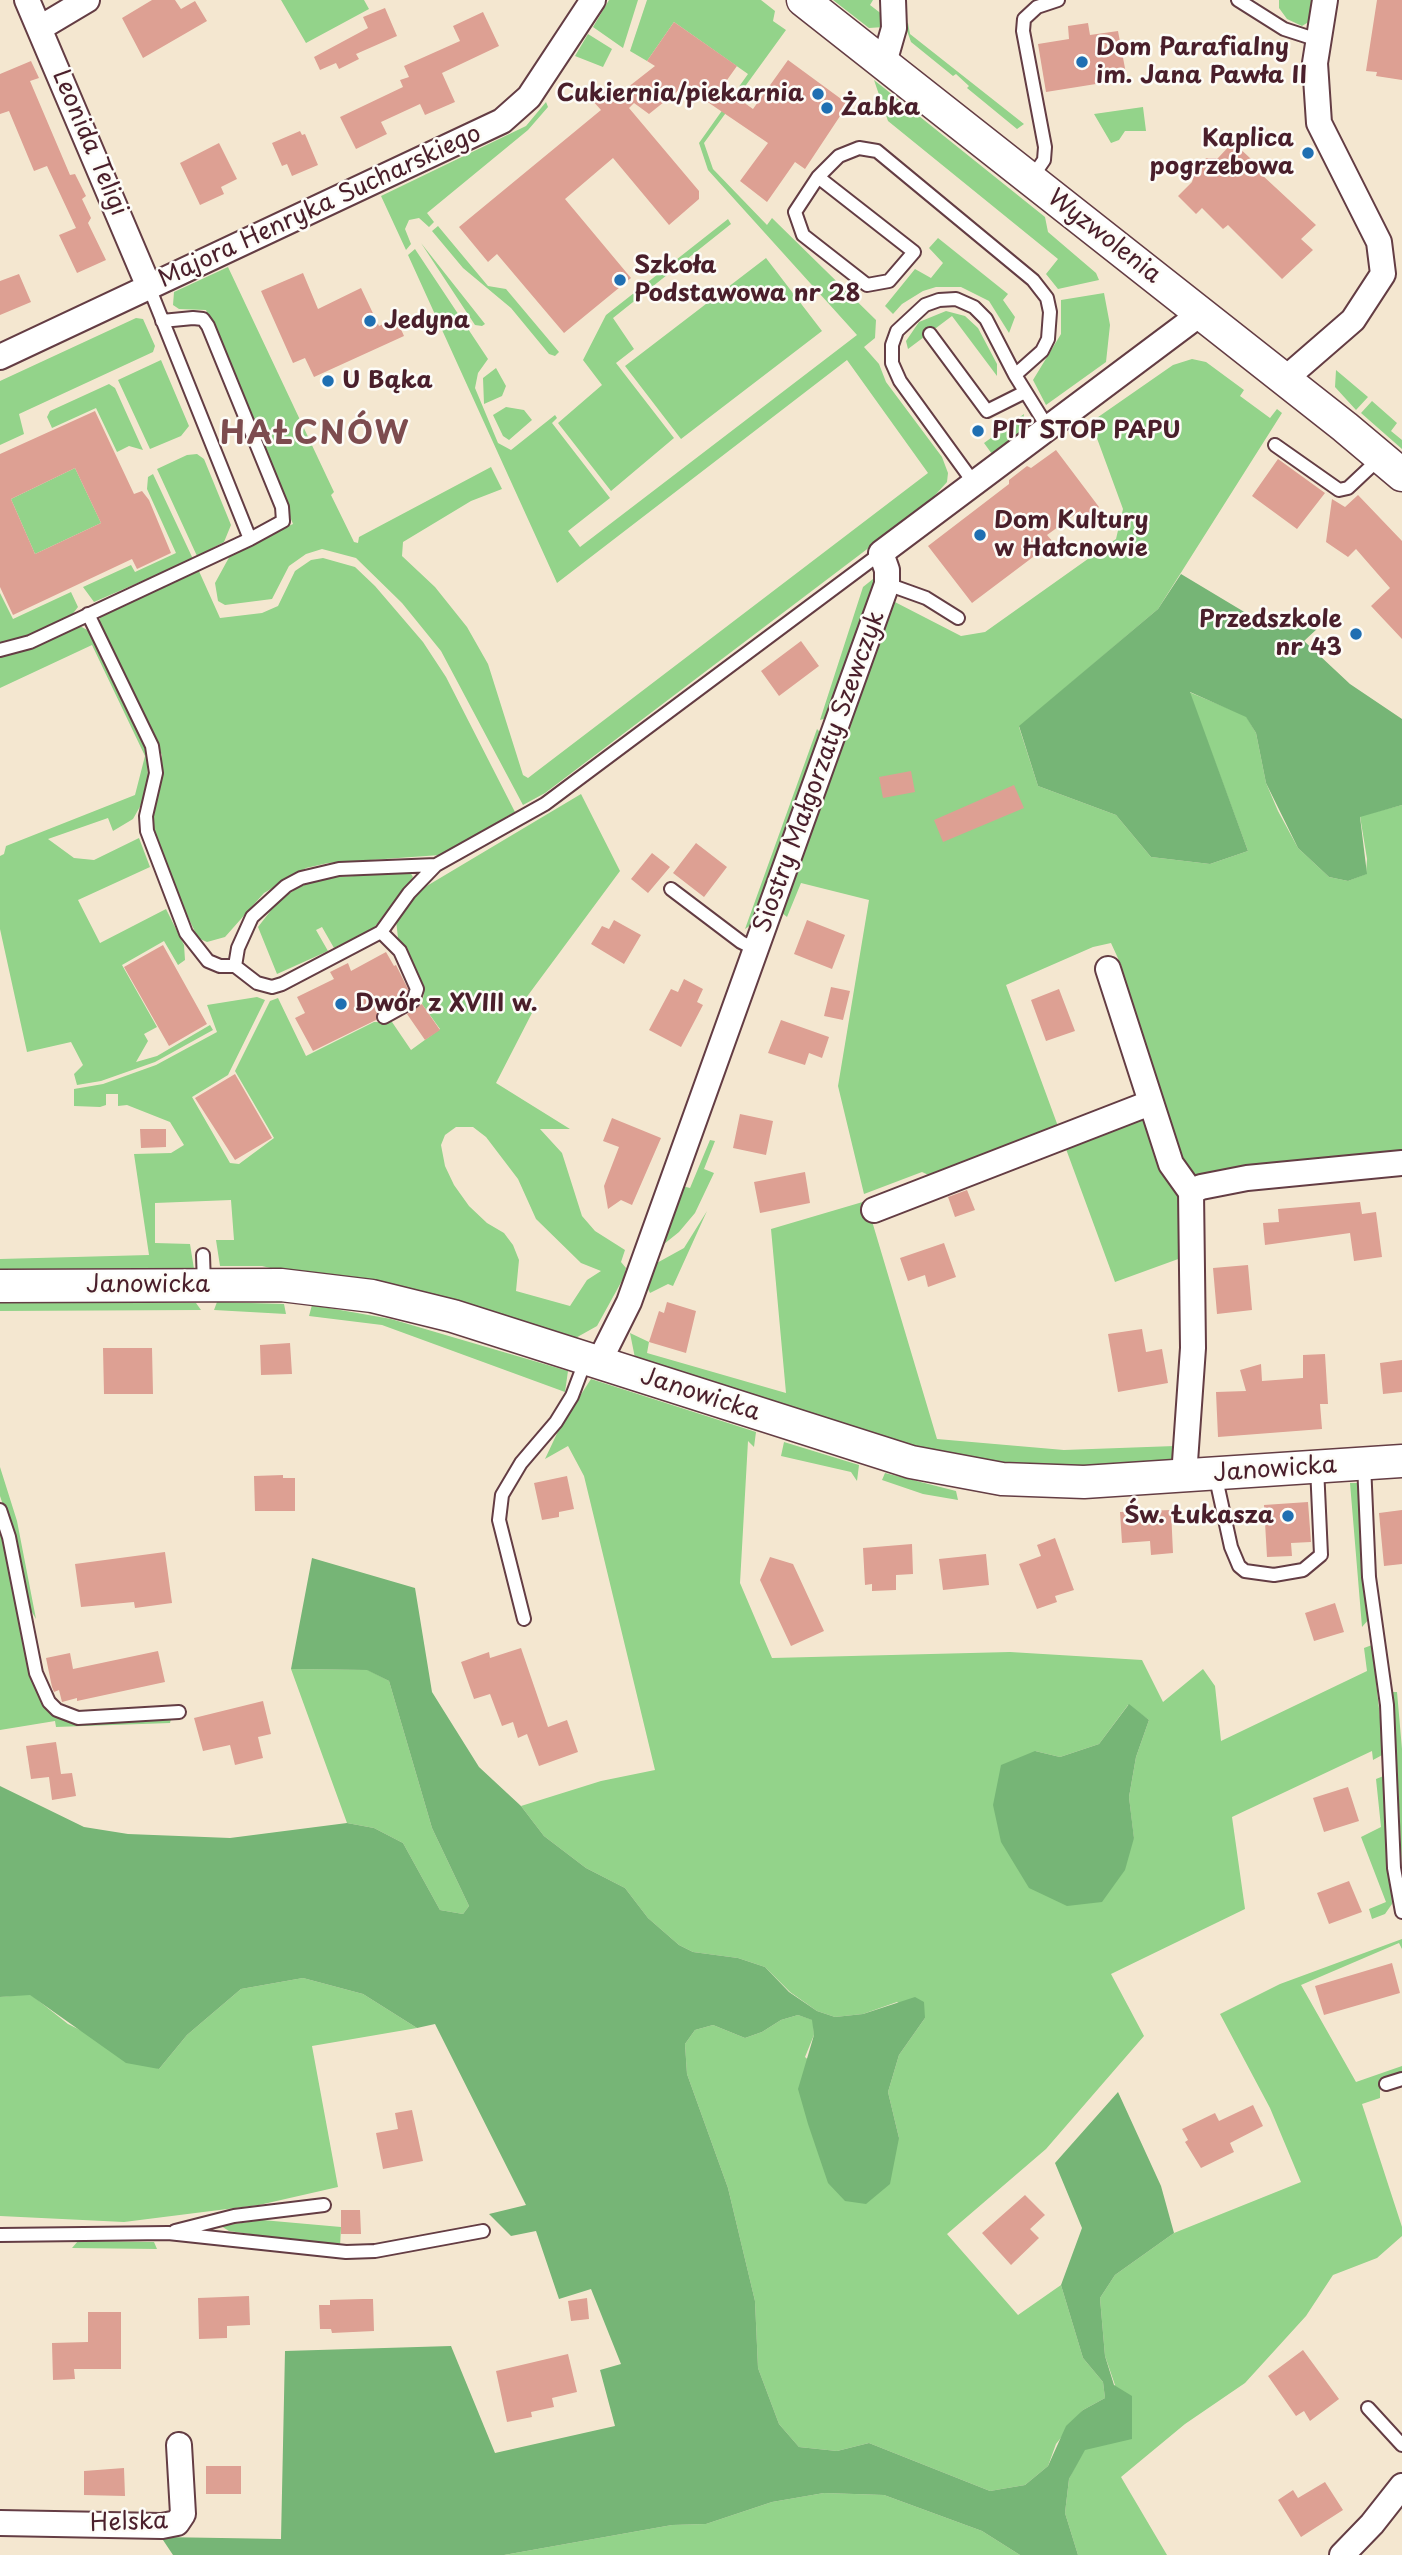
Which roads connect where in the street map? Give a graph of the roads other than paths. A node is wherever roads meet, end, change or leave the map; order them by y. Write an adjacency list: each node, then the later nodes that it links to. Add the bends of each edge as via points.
1 (27, 0): 9 (street, Leonida Teligi)
2 (87, 0): 9 (street)
3 (593, 0): 15 (street, Majora Henryka Sucharskiego, via 529,97 511,116 364,195)
4 (803, 0): 11 (street, Wyzwolenia)
5 (1058, 0): 13 (lane, via 1037,7 1024,19 1045,148 1044,160)
6 (1238, 0): 10 (lane, via 1284,29)
7 (1325, 0): 10 (street)
8 (890, 2): 11 (street, via 894,28)
9 (40, 28): 15 (street, Leonida Teligi)
10 (1318, 40): 14 (street, via 1315,83 1319,123)
11 (884, 64): 13 (street, Wyzwolenia)
12 (818, 177): 12 (lane, via 914,252 889,281 874,286 859,281 799,228 794,212); 20 (lane, via 848,151 877,151 1033,280 1047,298 1048,339 1042,351)
13 (1031, 180): 16 (street, Wyzwolenia)
14 (1393, 275): 21 (street, via 1379,285 1353,320)
15 (149, 287): 17 (lane); 19 (street, Majora Henryka Sucharskiego)
16 (1200, 313): 21 (street, Wyzwolenia); 23 (street)
17 (162, 321): 27 (lane); 27 (lane, via 193,318 208,326 282,507 283,521)
18 (930, 334): 22 (lane, via 987,411)
19 (0, 357)
20 (1015, 375): 22 (lane); 26 (lane, via 986,319 956,299 925,305 897,331 892,363 900,381)
21 (1285, 379): 25 (street, Wyzwolenia)
22 (1025, 392): 23 (lane)
23 (1048, 428): 26 (street)
24 (1275, 444): 25 (lane, via 1339,491)
25 (1392, 466)
26 (974, 483): 28 (street)
27 (250, 539): 30 (lane)
28 (881, 553): 29 (street, Siostry Małgorzaty Szewczyk); 33 (lane, via 545,804)
29 (887, 584): 31 (lane, via 926,598); 36 (street, Siostry Małgorzaty Szewczyk)
30 (88, 614): 32 (lane, via 30,642); 37 (lane, via 152,746 156,773 147,831 186,933 208,961)
31 (958, 618)
32 (0, 650)
33 (436, 865): 35 (lane); 37 (lane, via 339,869 301,878 271,897 252,917)
34 (671, 889): 36 (lane)
35 (380, 932): 37 (lane, via 282,985 257,983); 39 (lane, via 400,951 417,989 413,1001)
36 (757, 950): 45 (street, Siostry Małgorzaty Szewczyk, via 629,1302)
37 (235, 966)
38 (1108, 969): 40 (street)
39 (384, 1017)
40 (1150, 1103): 42 (street, via 1171,1164); 43 (street)
41 (1402, 1163): 42 (street, via 1247,1178)
42 (1191, 1192): 49 (street)
43 (874, 1210)
44 (0, 1286): 45 (street, Janowicka, via 204,1270 372,1296)
45 (593, 1360): 49 (street, Janowicka, via 955,1473 1041,1482); 51 (lane, via 502,1495 499,1520)
46 (1402, 1461): 47 (street, Janowicka)
47 (1364, 1463): 48 (street, Janowicka); 53 (lane, via 1369,1577 1387,1705 1394,1868)
48 (1317, 1467): 49 (street, Janowicka); 49 (lane, via 1321,1555 1303,1570 1274,1575 1239,1566)
49 (1199, 1475)
50 (0, 1510): 52 (lane, via 36,1673 50,1702 78,1718)
51 (524, 1619)
52 (179, 1712)
53 (1402, 1912)
54 (1402, 2079): 55 (lane)
55 (1386, 2084)
56 (324, 2205): 58 (lane, via 234,2216)
57 (483, 2231): 58 (lane, via 346,2252)
58 (168, 2233): 59 (lane)
59 (0, 2235)
60 (1368, 2408): 62 (lane)
61 (179, 2445): 64 (street, Helska, via 183,2514 177,2523)
62 (1402, 2445)
63 (1402, 2486): 65 (street)
64 (0, 2523)
65 (1342, 2555)

